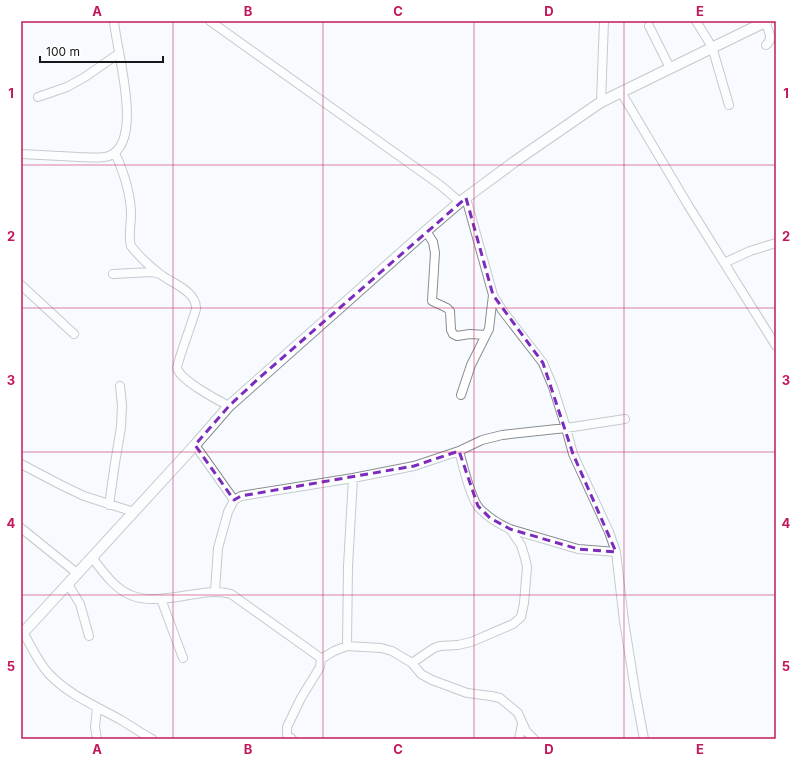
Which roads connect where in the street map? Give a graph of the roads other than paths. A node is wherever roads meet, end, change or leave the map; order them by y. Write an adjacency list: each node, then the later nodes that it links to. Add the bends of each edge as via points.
1 (114, 21): 9 (street)
2 (210, 21): 17 (street)
3 (604, 21): 13 (street)
4 (696, 21): 8 (street)
5 (766, 21): 7 (street, via 771,39); 8 (street)
6 (649, 26): 10 (street)
7 (766, 45)
8 (712, 47): 10 (street); 14 (street)
9 (118, 54): 12 (street, via 67,87); 15 (street, via 125,86 127,120 124,140 119,150)
10 (670, 68): 11 (street)
11 (621, 92): 13 (street); 20 (street)
12 (38, 97)
13 (601, 102): 17 (street)
14 (729, 104)
15 (114, 153): 16 (street, via 93,158); 22 (street, via 124,173 131,206 131,246)
16 (21, 154)
17 (463, 200): 18 (street); 24 (street)
18 (426, 231): 26 (street, via 435,253 432,301 450,311 453,334); 30 (street)
19 (776, 243): 20 (street)
20 (724, 263): 27 (street)
21 (113, 274): 22 (street)
22 (160, 274): 30 (street, via 187,292 196,304 177,368 189,381)
23 (21, 285): 25 (street)
24 (493, 295): 26 (street); 32 (street, via 543,363)
25 (74, 334)
26 (486, 335): 29 (street, via 471,365)
27 (776, 346)
28 (120, 386): 38 (street, via 121,427)
29 (461, 395)
30 (229, 406): 33 (street)
31 (625, 419): 32 (street)
32 (566, 428): 34 (street, via 502,435 482,440); 42 (street, via 573,454)
33 (196, 445): 37 (street); 39 (street)
34 (459, 451): 36 (street, via 414,466); 41 (street, via 478,506 490,518)
35 (21, 464): 38 (street, via 84,496)
36 (353, 478): 37 (street, via 241,496); 50 (street)
37 (234, 500): 46 (street, via 218,548)
38 (109, 504): 39 (street)
39 (134, 512): 43 (street)
40 (21, 528): 44 (street)
41 (510, 529): 42 (street, via 578,549); 53 (street, via 521,545 527,567 521,617 513,624 470,642 434,648)
42 (616, 552): 63 (street, via 625,629)
43 (92, 557): 44 (street); 47 (street, via 105,576 124,592 133,597)
44 (78, 574): 45 (street)
45 (68, 584): 48 (street); 49 (street, via 80,604)
46 (215, 591): 47 (street); 52 (street, via 231,594 240,599)
47 (161, 599): 51 (street)
48 (22, 634): 54 (street, via 48,674 74,695)
49 (89, 636)
50 (347, 646): 52 (street); 53 (street, via 381,648 392,651)
51 (183, 658)
52 (321, 659): 56 (street, via 320,667 301,698 286,727)
53 (412, 663): 55 (street, via 421,674 458,691 500,698 518,712)
54 (98, 708): 57 (street, via 95,727); 58 (street)
55 (522, 724): 61 (street); 62 (street)
56 (286, 732): 59 (street); 60 (street)
57 (97, 739)
58 (152, 739)
59 (281, 739)
60 (292, 739)
61 (519, 739)
62 (534, 739)
63 (644, 739)

